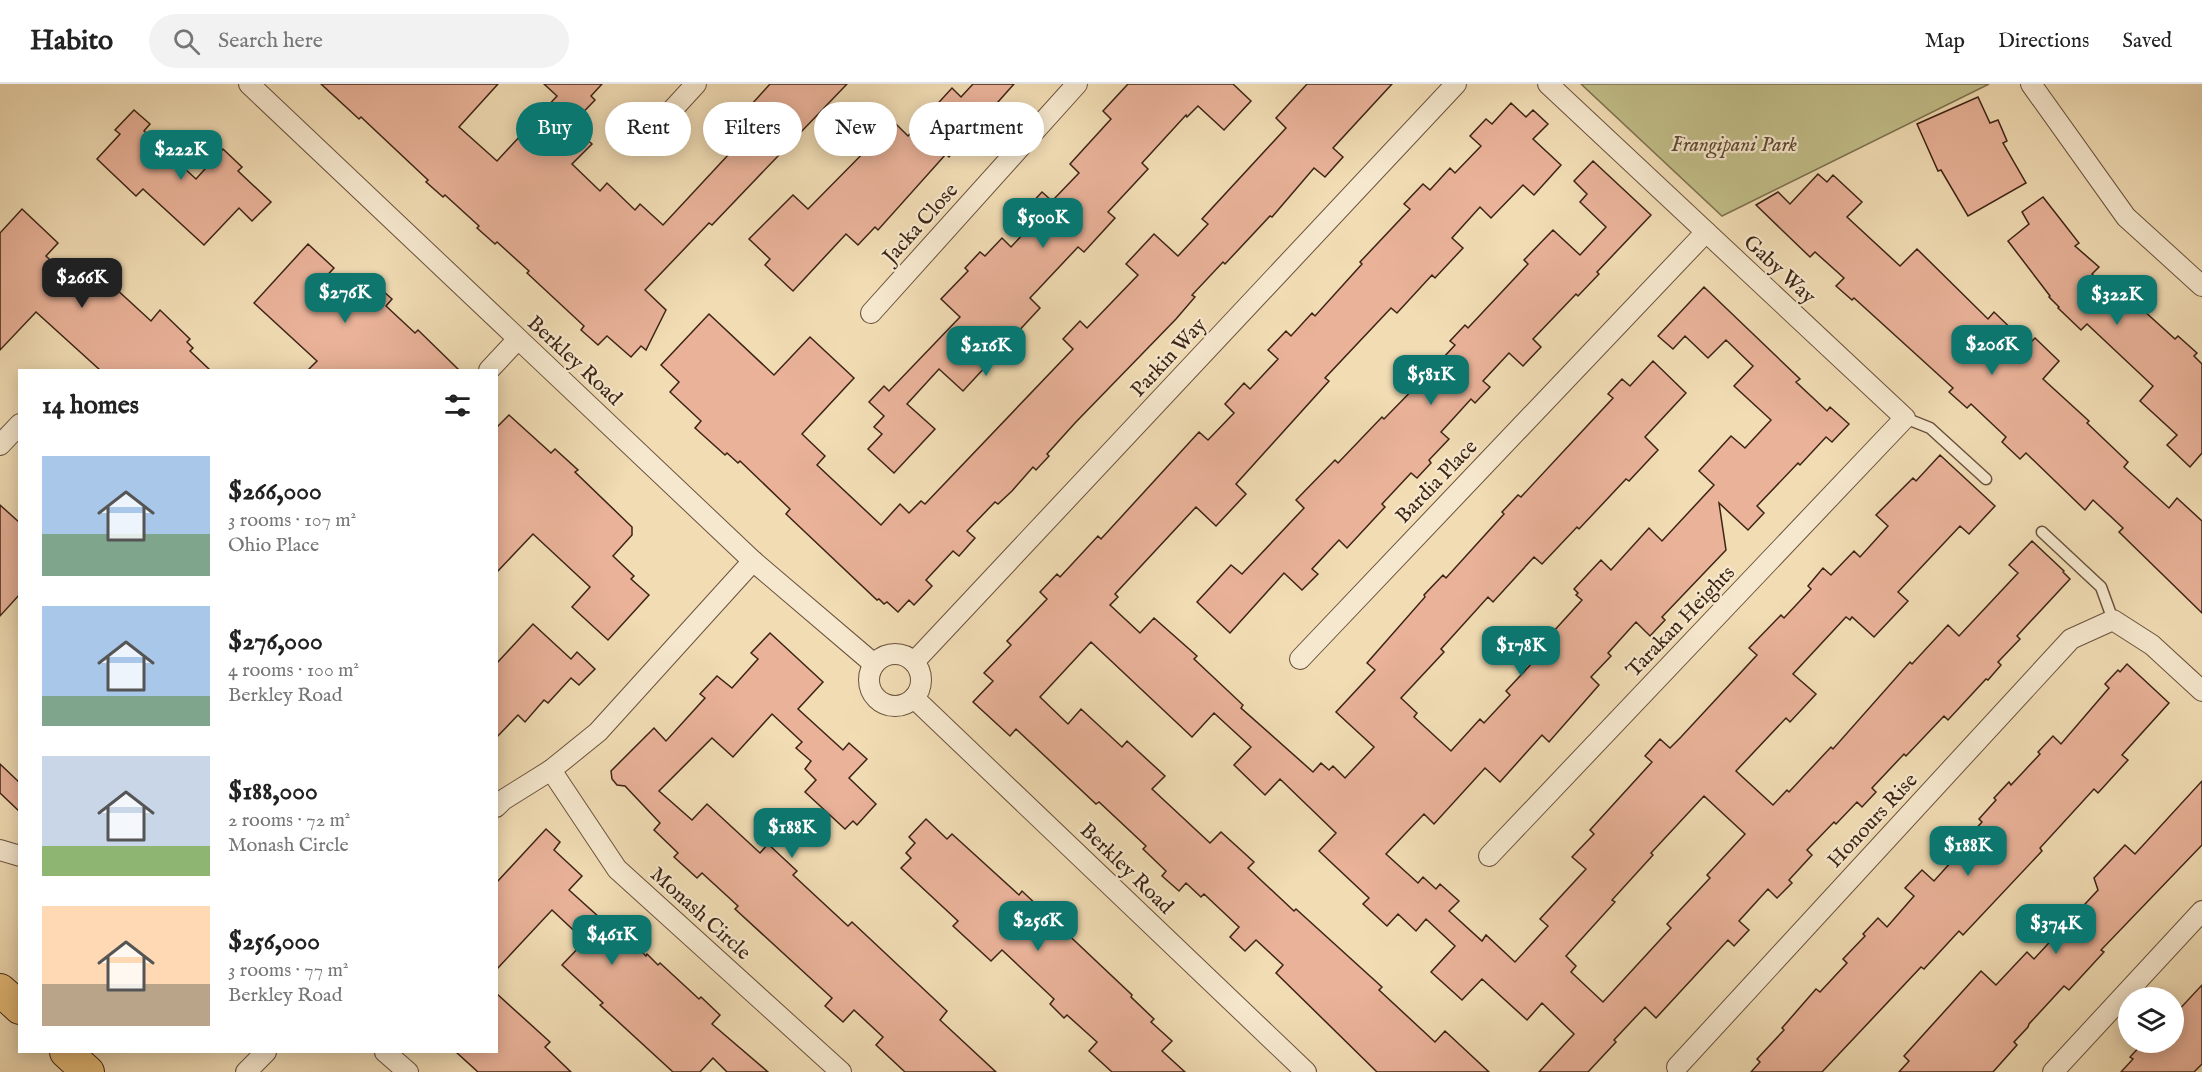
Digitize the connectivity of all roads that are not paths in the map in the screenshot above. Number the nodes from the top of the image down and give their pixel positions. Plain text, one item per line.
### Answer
1 (249, 84) edge
2 (696, 84) edge
3 (1077, 84) edge
4 (1456, 84) edge
5 (1548, 84) edge
6 (2031, 84) edge
7 (679, 102) edge
8 (1707, 232) junction
9 (2202, 286) edge
10 (872, 313) dead end
11 (518, 339) junction
12 (490, 369) edge
13 (1905, 418) junction
14 (18, 426) edge
15 (0, 445) edge
16 (1986, 479) dead end
17 (2042, 532) dead end
18 (753, 561) junction
19 (2113, 621) junction
20 (1300, 659) dead end
21 (914, 662) junction
22 (874, 664) junction
23 (2202, 691) edge
24 (914, 698) junction
25 (551, 770) junction
26 (498, 805) edge
27 (0, 850) edge
28 (18, 855) edge
29 (1489, 856) dead end
30 (2202, 911) edge
31 (0, 990) edge
32 (18, 1006) edge
33 (67, 1053) edge
34 (265, 1053) edge
35 (386, 1053) edge
36 (1677, 1067) dead end
37 (88, 1072) edge
38 (246, 1072) edge
39 (408, 1072) edge
40 (841, 1072) edge
41 (1306, 1072) edge
42 (2053, 1072) edge

1 - 11 street, Berkley Road
2 - 7 street
3 - 10 street, Jacka Close
4 - 21 street, Parkin Way
5 - 8 street, Gaby Way
6 - 9 street
8 - 13 street, Gaby Way
8 - 20 street, Bardia Place
11 - 12 street
11 - 18 street, Berkley Road
13 - 16 lane, Gaby Way
13 - 29 street, Tarakan Heights
14 - 15 street
17 - 19 lane
18 - 22 street, Berkley Road
18 - 25 street
19 - 23 street
19 - 36 street, Honours Rise
21 - 22 street
21 - 24 street
22 - 24 street
24 - 41 street, Berkley Road
25 - 26 street
25 - 40 street, Monash Circle
27 - 28 street
30 - 42 street
31 - 32 main road
33 - 37 main road
34 - 38 street
35 - 39 street

